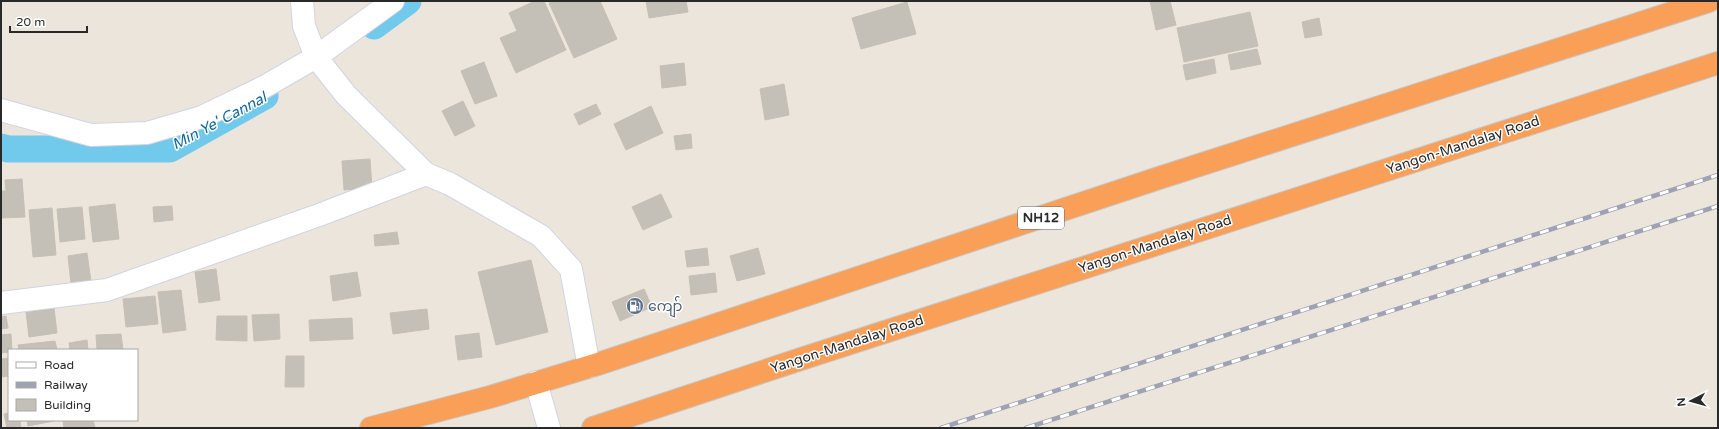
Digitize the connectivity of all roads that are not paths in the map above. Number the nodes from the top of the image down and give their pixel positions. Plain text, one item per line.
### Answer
1 (302, 1) edge
2 (393, 1) edge
3 (1709, 1) edge
4 (319, 61) junction
5 (1718, 63) edge
6 (1, 110) edge
7 (426, 174) junction
8 (1, 303) edge
9 (589, 367) junction
10 (536, 382) junction
11 (371, 428) edge
12 (549, 428) edge
13 (593, 428) edge

1 - 4 street
2 - 4 street
3 - 9 highway, NH12
4 - 6 street
4 - 7 street
5 - 13 highway, Yangon-Mandalay Road
7 - 8 street
7 - 9 street
9 - 10 highway, NH12
10 - 11 highway, NH12
10 - 12 street

